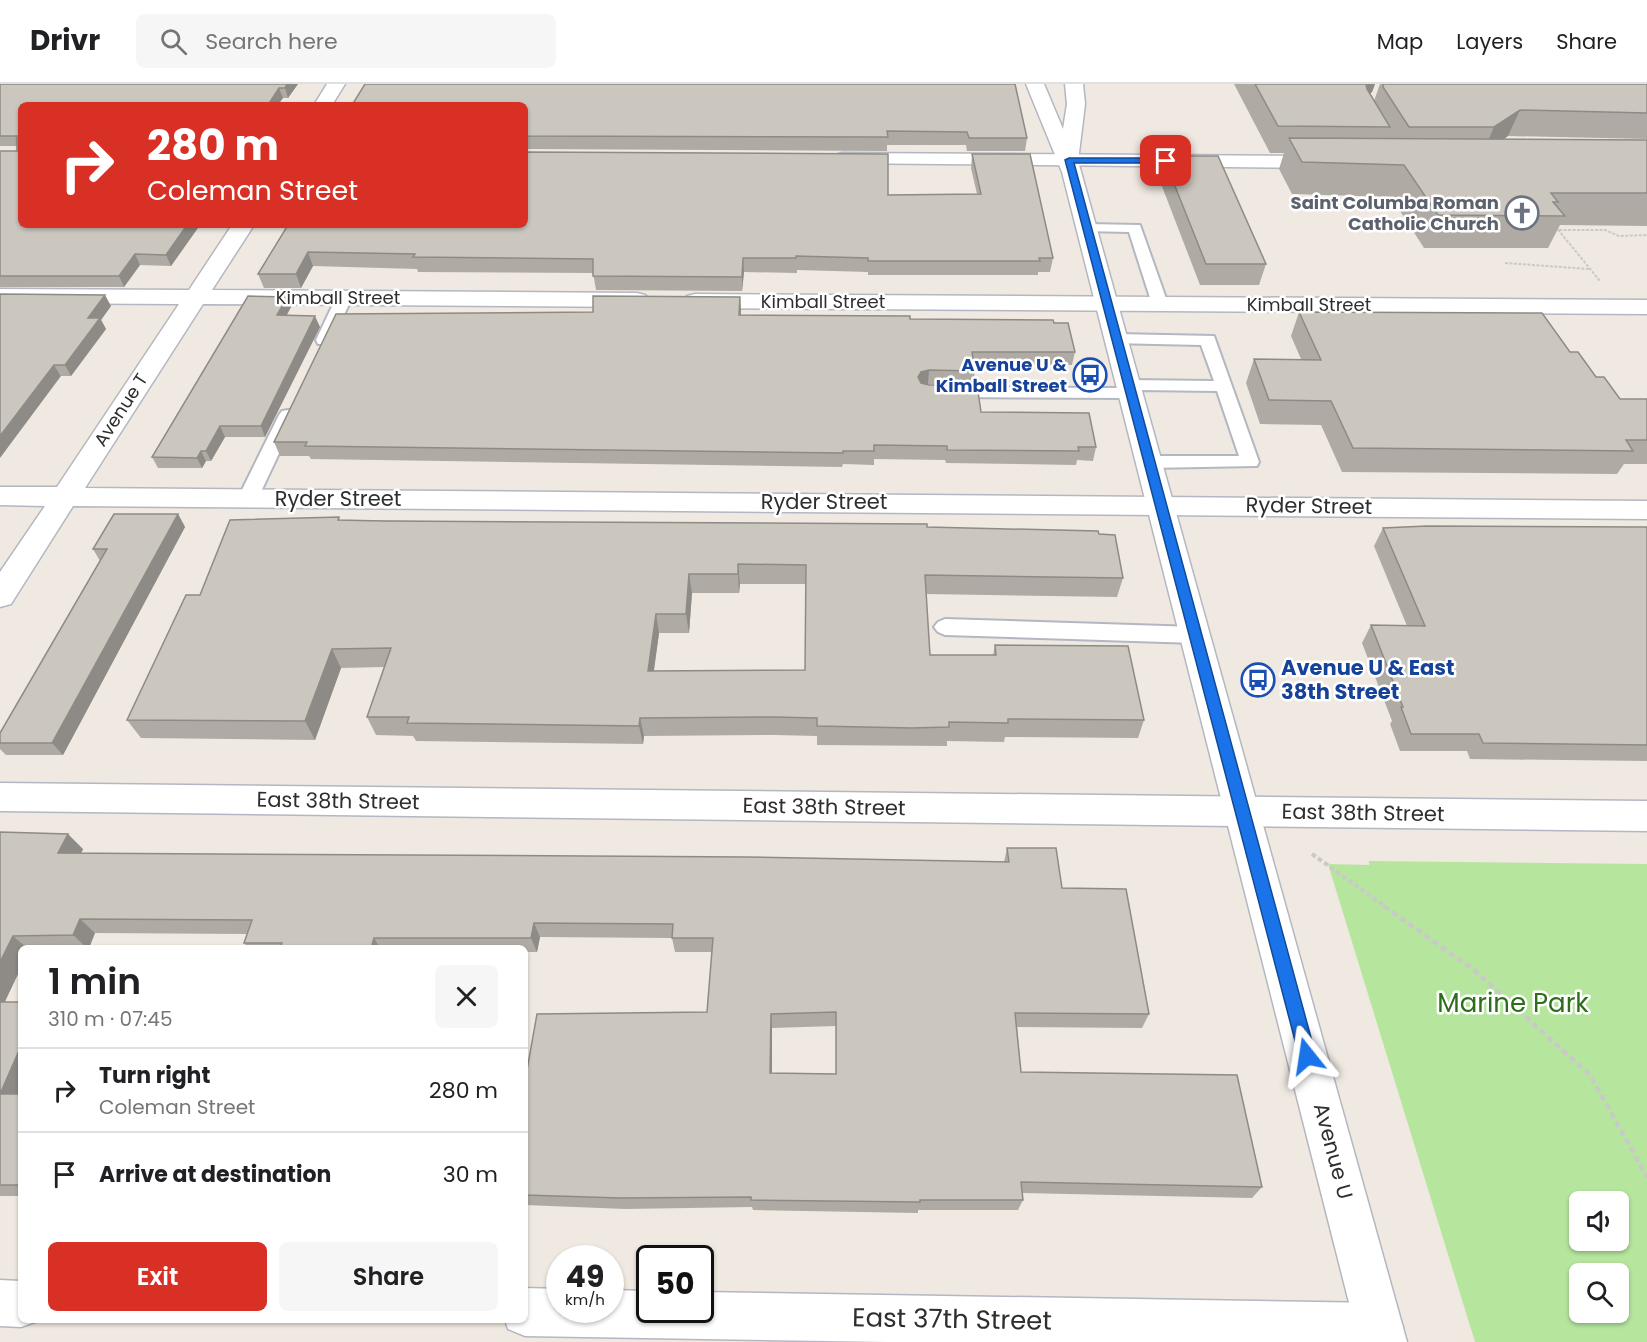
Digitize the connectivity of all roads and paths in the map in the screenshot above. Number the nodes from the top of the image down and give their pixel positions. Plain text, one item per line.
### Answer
1 (336, 84) edge
2 (1035, 84) edge
3 (1074, 84) edge
4 (324, 102) edge
5 (822, 159) edge
6 (1069, 160) junction
7 (1346, 162) edge
8 (1555, 226) edge
9 (241, 228) edge
10 (1087, 228) junction
11 (1558, 230) junction
12 (1647, 235) edge
13 (1505, 263) dead end
14 (1589, 268) junction
15 (0, 296) edge
16 (196, 297) junction
17 (344, 298) junction
18 (1107, 304) junction
19 (1160, 304) junction
20 (1621, 307) junction
21 (1647, 307) edge
22 (1116, 339) junction
23 (318, 353) edge
24 (1224, 386) junction
25 (1130, 389) junction
26 (928, 392) edge
27 (298, 395) edge
28 (1149, 462) junction
29 (0, 496) edge
30 (65, 496) junction
31 (248, 498) junction
32 (1161, 505) junction
33 (1647, 510) edge
34 (0, 596) edge
35 (945, 627) dead end
36 (1196, 635) junction
37 (0, 797) edge
38 (1243, 812) junction
39 (1647, 816) edge
40 (1312, 854) dead end
41 (1647, 1177) edge
42 (0, 1304) edge
43 (18, 1304) edge
44 (528, 1312) edge
45 (1381, 1335) edge

1 - 4 street
2 - 6 street, Avenue U
3 - 6 street, Avenue U
5 - 6 street
6 - 7 street
6 - 10 street, Avenue U
8 - 11 path
9 - 16 street, Avenue T
10 - 18 street, Avenue U
10 - 19 lane
11 - 12 path
11 - 14 path
13 - 14 path
14 - 20 path
15 - 16 street, Kimball Street
16 - 17 street, Kimball Street
16 - 30 street, Avenue T
17 - 18 street, Kimball Street
17 - 23 lane
18 - 19 street, Kimball Street
18 - 22 street, Avenue U
19 - 20 street, Kimball Street
20 - 21 street, Kimball Street
22 - 24 lane
22 - 25 street, Avenue U
24 - 25 lane
24 - 28 lane
25 - 26 lane
25 - 28 street, Avenue U
27 - 31 lane
28 - 32 street, Avenue U
29 - 30 street, Ryder Street
30 - 31 street, Ryder Street
30 - 34 street, Avenue T
31 - 32 street, Ryder Street
32 - 33 street, Ryder Street
32 - 36 street, Avenue U
35 - 36 lane
36 - 38 street, Avenue U
37 - 38 street, East 38th Street
38 - 39 street, East 38th Street
38 - 45 street, Avenue U
40 - 41 path
42 - 43 street
44 - 45 street, East 37th Street

